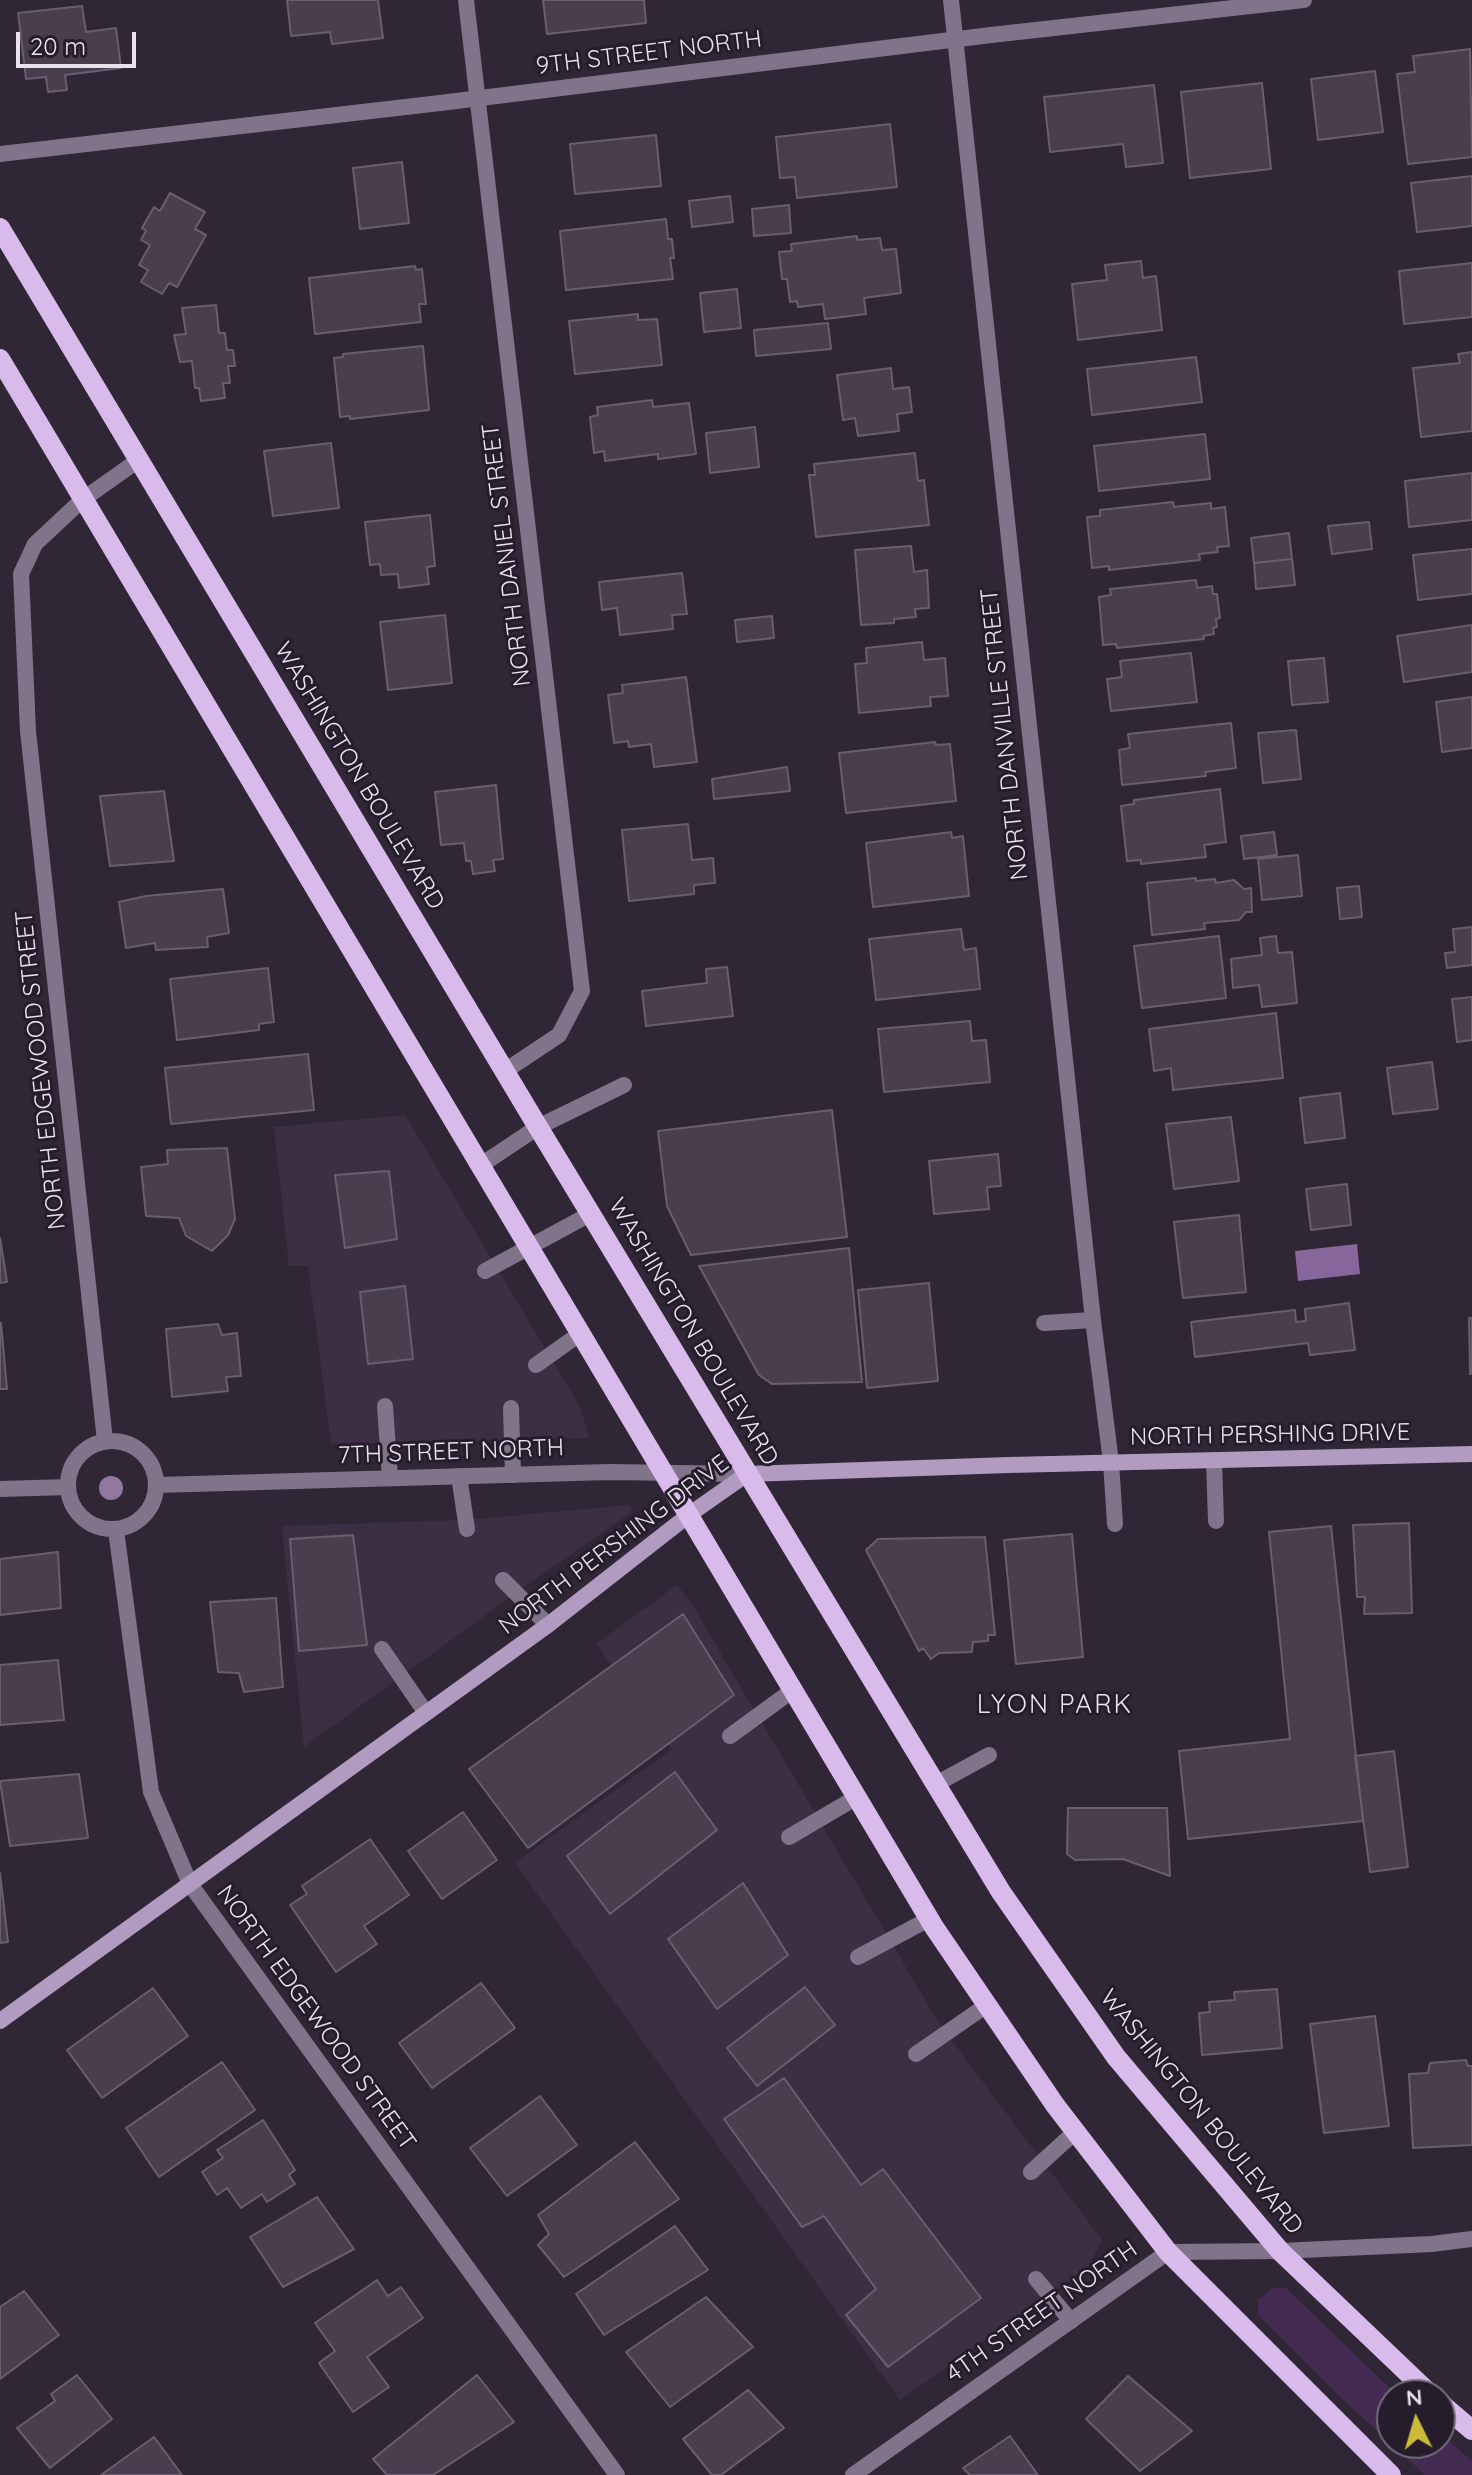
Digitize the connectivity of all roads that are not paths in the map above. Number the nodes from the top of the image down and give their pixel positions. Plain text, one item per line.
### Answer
1 (466, 0) edge
2 (951, 0) edge
3 (1304, 0) edge
4 (955, 39) junction
5 (477, 99) junction
6 (0, 154) edge
7 (0, 228) edge
8 (0, 359) edge
9 (140, 459) junction
10 (82, 500) junction
11 (505, 1071) junction
12 (624, 1085) dead end
13 (538, 1127) junction
14 (481, 1165) junction
15 (592, 1213) junction
16 (531, 1248) junction
17 (485, 1271) dead end
18 (1093, 1320) junction
19 (1044, 1323) dead end
20 (581, 1333) junction
21 (536, 1365) dead end
22 (385, 1406) dead end
23 (511, 1408) dead end
24 (105, 1441) junction
25 (1472, 1454) edge
26 (1214, 1460) junction
27 (1111, 1462) junction
28 (664, 1472) junction
29 (747, 1474) junction
30 (513, 1475) junction
31 (459, 1476) junction
32 (390, 1478) junction
33 (157, 1485) junction
34 (68, 1487) junction
35 (0, 1489) edge
36 (690, 1514) junction
37 (1216, 1521) dead end
38 (1115, 1524) dead end
39 (467, 1529) dead end
40 (116, 1530) junction
41 (503, 1580) dead end
42 (548, 1625) junction
43 (382, 1649) dead end
44 (793, 1690) junction
45 (426, 1713) junction
46 (730, 1736) dead end
47 (989, 1755) dead end
48 (936, 1784) junction
49 (857, 1797) junction
50 (789, 1837) dead end
51 (190, 1884) junction
52 (929, 1919) junction
53 (858, 1957) dead end
54 (987, 2005) junction
55 (0, 2021) edge
56 (916, 2054) dead end
57 (1075, 2132) junction
58 (1031, 2172) dead end
59 (1472, 2239) edge
60 (1280, 2251) junction
61 (1168, 2252) junction
62 (1036, 2279) dead end
63 (1071, 2321) junction
64 (1414, 2379) edge
65 (1456, 2416) edge
66 (1472, 2430) edge
67 (617, 2475) edge
68 (853, 2475) edge
69 (1391, 2475) edge

1 - 5 street, NORTH DANIEL STREET
2 - 4 street, NORTH DANVILLE STREET
3 - 4 street, 9TH STREET NORTH
4 - 5 street, 9TH STREET NORTH
4 - 18 street, NORTH DANVILLE STREET
5 - 6 street, 9TH STREET NORTH
5 - 11 street, NORTH DANIEL STREET
7 - 9 main road, WASHINGTON BOULEVARD
8 - 10 main road
9 - 10 street, NORTH EDGEWOOD STREET
9 - 11 main road, WASHINGTON BOULEVARD
10 - 14 main road
10 - 24 street, NORTH EDGEWOOD STREET
11 - 13 main road, WASHINGTON BOULEVARD
12 - 13 street
13 - 14 street
13 - 15 main road, WASHINGTON BOULEVARD
14 - 16 main road
15 - 16 street
15 - 29 main road, WASHINGTON BOULEVARD
16 - 17 street
16 - 20 main road
18 - 19 street
18 - 27 street, NORTH DANVILLE STREET
20 - 21 street
20 - 28 main road
22 - 32 street
23 - 30 street
24 - 33 street
24 - 34 street
25 - 26 street, NORTH PERSHING DRIVE
26 - 27 street, NORTH PERSHING DRIVE
26 - 37 street
27 - 29 street, NORTH PERSHING DRIVE
27 - 38 street, NORTH DANVILLE STREET
28 - 29 street, 7TH STREET NORTH
28 - 30 street, 7TH STREET NORTH
28 - 36 main road
29 - 36 street, NORTH PERSHING DRIVE
29 - 48 main road, WASHINGTON BOULEVARD
30 - 31 street, 7TH STREET NORTH
31 - 32 street, 7TH STREET NORTH
31 - 39 street
32 - 33 street, 7TH STREET NORTH
33 - 40 street
34 - 35 street
34 - 40 street
36 - 42 street, NORTH PERSHING DRIVE
36 - 44 main road
40 - 51 street, NORTH EDGEWOOD STREET
41 - 42 street
42 - 45 street, NORTH PERSHING DRIVE
43 - 45 street
44 - 46 street
44 - 49 main road
45 - 51 street, NORTH PERSHING DRIVE
47 - 48 street
48 - 60 main road, WASHINGTON BOULEVARD
49 - 50 street
49 - 52 main road
51 - 55 street, NORTH PERSHING DRIVE
51 - 67 street, NORTH EDGEWOOD STREET
52 - 53 street
52 - 54 main road
54 - 56 street
54 - 57 main road
57 - 58 street
57 - 61 main road
59 - 60 street, 4TH STREET NORTH
60 - 61 street, 4TH STREET NORTH
60 - 64 main road, WASHINGTON BOULEVARD
61 - 63 street, 4TH STREET NORTH
61 - 69 main road
62 - 63 street
63 - 68 street, 4TH STREET NORTH
65 - 66 main road

